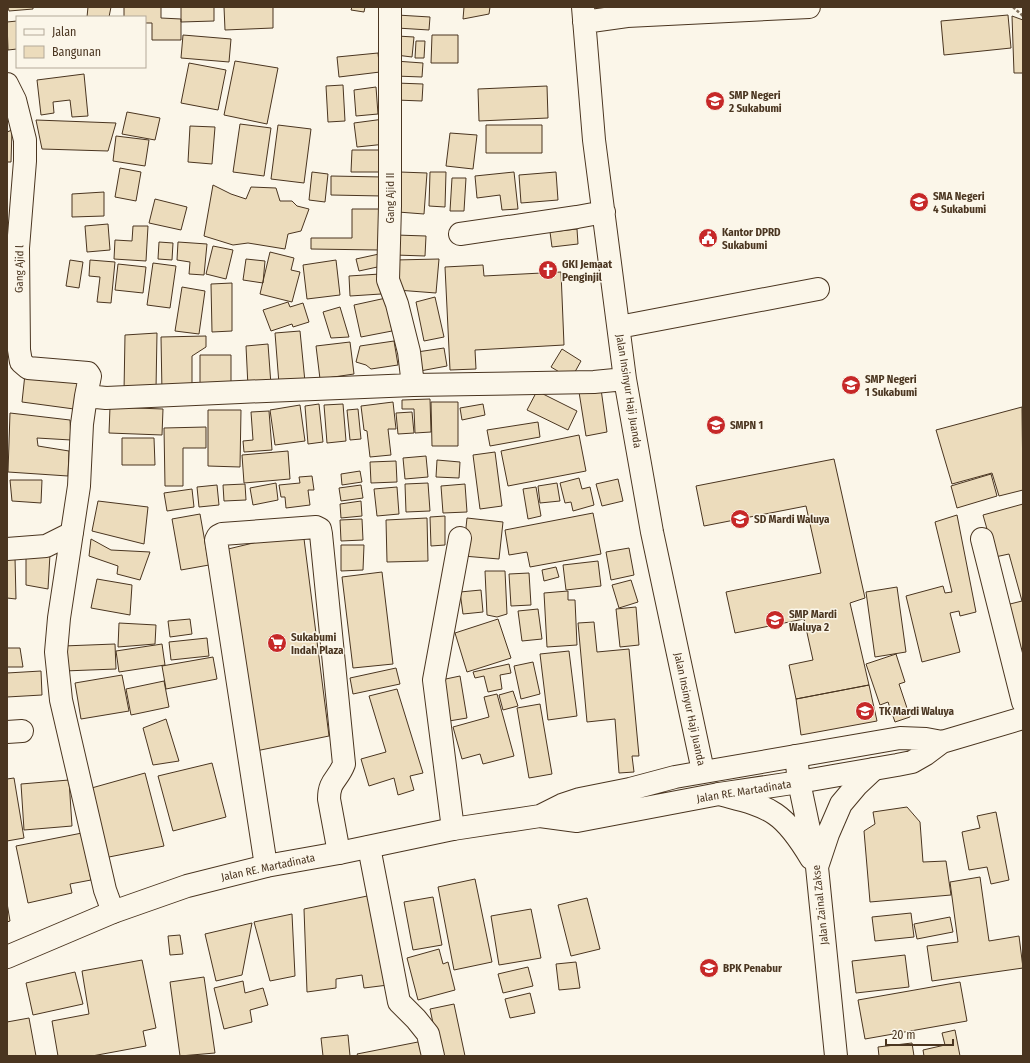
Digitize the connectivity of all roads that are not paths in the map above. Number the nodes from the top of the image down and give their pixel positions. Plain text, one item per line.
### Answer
1 (390, 7) edge
2 (809, 7) edge
3 (584, 14) edge
4 (7, 84) edge
5 (604, 212) junction
6 (460, 234) dead end
7 (13, 249) edge
8 (818, 289) dead end
9 (619, 327) junction
10 (626, 379) junction
11 (413, 385) junction
12 (86, 396) junction
13 (72, 534) junction
14 (460, 538) dead end
15 (982, 539) dead end
16 (7, 548) edge
17 (1018, 662) edge
18 (1023, 702) edge
19 (1023, 718) edge
20 (942, 742) junction
21 (796, 756) junction
22 (874, 769) junction
23 (703, 771) junction
24 (799, 782) junction
25 (719, 794) junction
26 (540, 816) junction
27 (453, 829) junction
28 (369, 846) junction
29 (339, 853) junction
30 (266, 866) junction
31 (817, 867) junction
32 (112, 912) junction
33 (7, 957) edge
34 (433, 1056) edge
35 (836, 1056) edge

1 - 11 street, Gang Ajid II
2 - 3 street
3 - 5 street, Jalan Insinyur Haji Juanda
4 - 7 street, Gang Ajid l
5 - 6 street
5 - 9 street, Jalan Insinyur Haji Juanda
7 - 12 street, Gang Ajid l
8 - 9 street
9 - 10 street, Jalan Insinyur Haji Juanda
10 - 11 street
10 - 23 street, Jalan Insinyur Haji Juanda
11 - 12 street
12 - 13 street
13 - 16 street
13 - 32 street
14 - 27 street
15 - 17 street
17 - 18 street
19 - 20 street, Jalan RE. Martadinata
20 - 21 street, Jalan RE. Martadinata
20 - 22 street, Jalan RE. Martadinata
21 - 23 street, Jalan RE. Martadinata
21 - 24 street, Jalan Zainal Zakse
22 - 24 street, Jalan RE. Martadinata
22 - 31 street
23 - 26 street, Jalan RE. Martadinata
24 - 25 street, Jalan RE. Martadinata
24 - 31 street, Jalan Zainal Zakse
25 - 26 street, Jalan RE. Martadinata
25 - 31 street
26 - 27 street, Jalan RE. Martadinata
27 - 28 street, Jalan RE. Martadinata
28 - 29 street, Jalan RE. Martadinata
28 - 34 street
29 - 30 street, Jalan RE. Martadinata
29 - 30 street
30 - 32 street, Jalan RE. Martadinata
31 - 35 street, Jalan Zainal Zakse
32 - 33 street, Jalan RE. Martadinata

